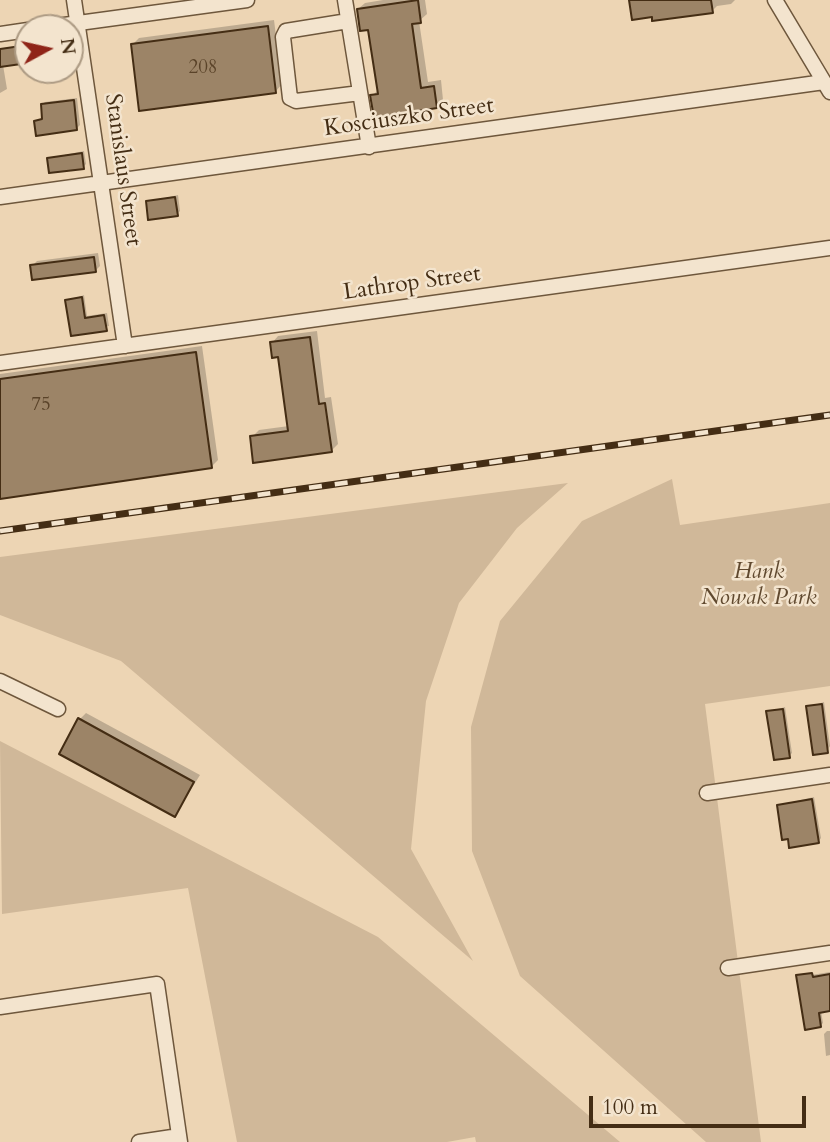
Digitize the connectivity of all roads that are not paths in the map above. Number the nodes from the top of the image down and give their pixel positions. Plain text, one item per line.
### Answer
1 (247, 0) edge
2 (345, 0) edge
3 (775, 0) edge
4 (348, 21) junction
5 (84, 22) edge
6 (84, 65) edge
7 (827, 87) edge
8 (360, 93) junction
9 (369, 147) junction
10 (101, 183) junction
11 (0, 197) edge
12 (830, 248) edge
13 (125, 346) junction
14 (0, 363) edge
15 (0, 681) edge
16 (58, 709) dead end
17 (830, 775) edge
18 (707, 793) dead end
19 (830, 953) edge
20 (728, 968) dead end
21 (0, 1007) edge
22 (179, 1139) edge
23 (139, 1142) edge

1 - 5 street
2 - 4 street
3 - 7 street
4 - 8 street
4 - 8 street
6 - 10 street, Stanislaus Street
7 - 9 street, Kosciuszko Street
8 - 9 street
9 - 10 street, Kosciuszko Street
10 - 11 street, Kosciuszko Street
10 - 13 street, Stanislaus Street
12 - 13 street, Lathrop Street
13 - 14 street, Lathrop Street
15 - 16 street
17 - 18 street
19 - 20 street
21 - 22 street
22 - 23 street

